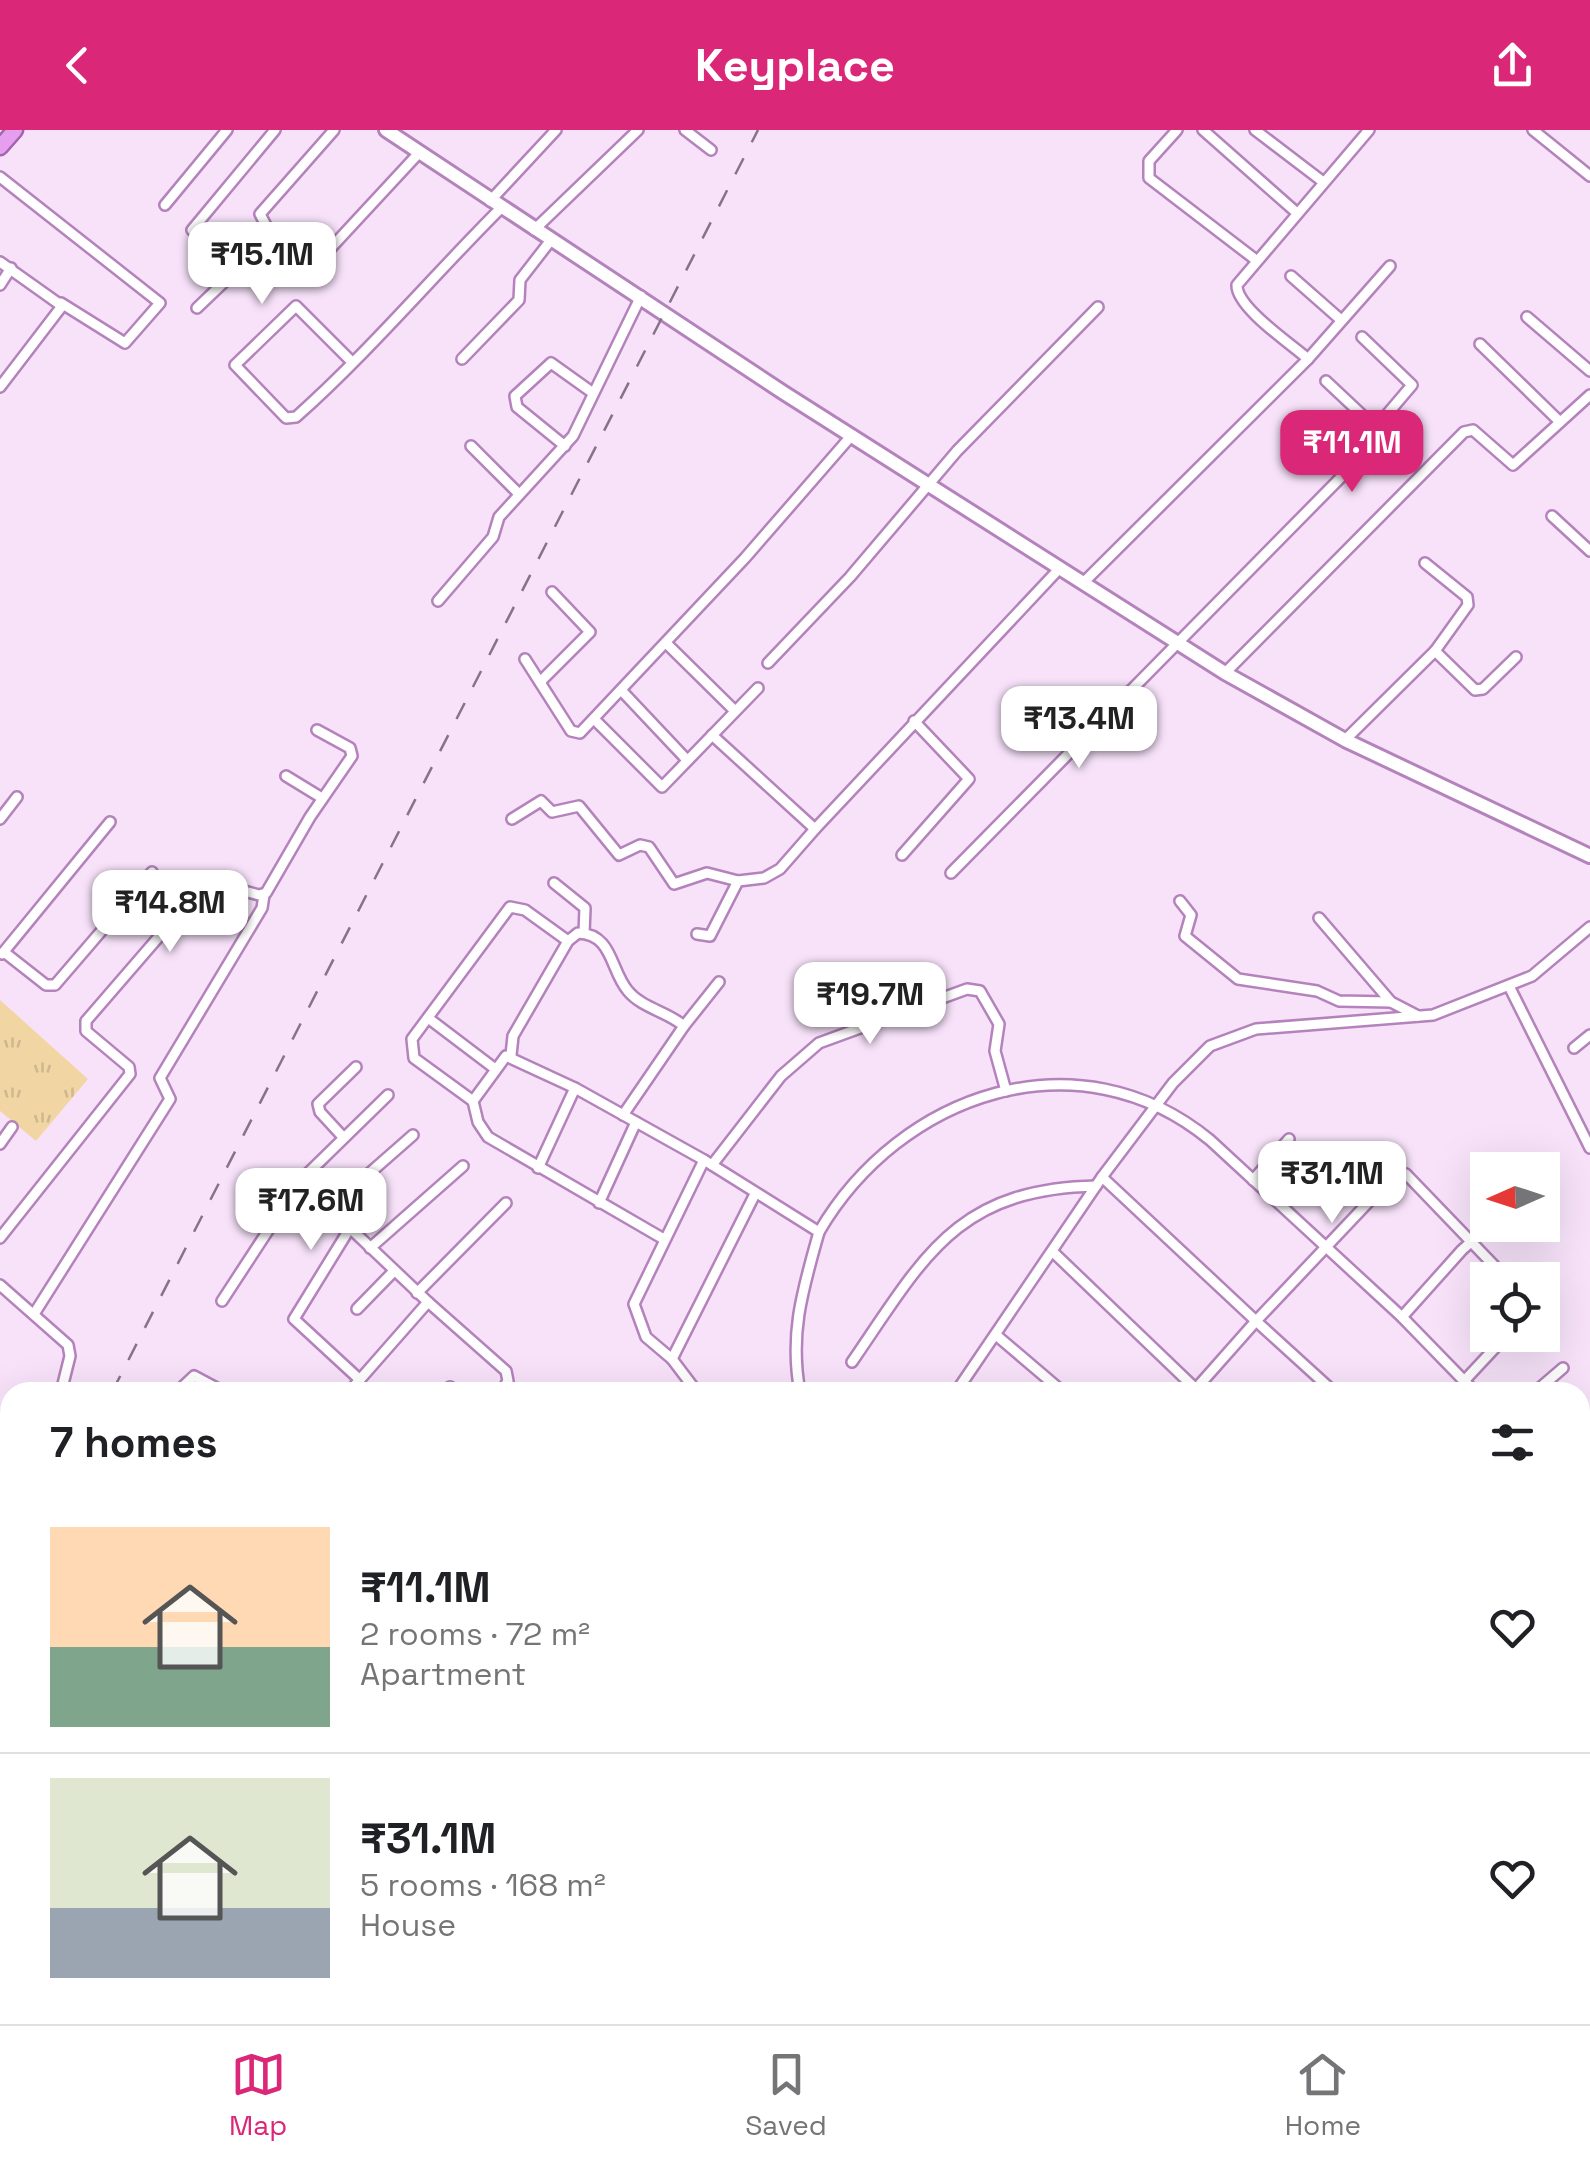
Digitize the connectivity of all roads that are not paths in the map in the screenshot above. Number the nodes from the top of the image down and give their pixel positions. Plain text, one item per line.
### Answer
1 (15, 130) edge
2 (227, 130) edge
3 (275, 130) edge
4 (334, 130) edge
5 (556, 130) edge
6 (638, 130) edge
7 (685, 130) edge
8 (1177, 130) edge
9 (1203, 130) edge
10 (1255, 130) edge
11 (1534, 130) edge
12 (1552, 130) edge
13 (394, 132) edge
14 (1363, 132) edge
15 (1544, 138) junction
16 (0, 147) edge
17 (710, 150) dead end
18 (418, 154) junction
19 (1590, 176) edge
20 (0, 178) edge
21 (1322, 181) junction
22 (164, 205) dead end
23 (495, 205) junction
24 (1296, 213) junction
25 (192, 230) dead end
26 (534, 230) junction
27 (550, 240) junction
28 (1256, 260) junction
29 (0, 262) edge
30 (1390, 266) dead end
31 (11, 268) junction
32 (1291, 276) dead end
33 (304, 277) dead end
34 (0, 285) edge
35 (641, 296) junction
36 (61, 303) junction
37 (1098, 307) dead end
38 (197, 308) dead end
39 (1527, 317) dead end
40 (1342, 320) junction
41 (1362, 337) dead end
42 (1480, 344) dead end
43 (462, 359) dead end
44 (1308, 360) junction
45 (351, 361) junction
46 (1590, 371) edge
47 (1326, 381) dead end
48 (0, 387) edge
49 (594, 393) junction
50 (1590, 395) edge
51 (1560, 421) junction
52 (1376, 428) junction
53 (852, 436) junction
54 (471, 446) dead end
55 (565, 446) junction
56 (928, 483) junction
57 (519, 494) junction
58 (1552, 516) dead end
59 (1590, 551) edge
60 (1425, 563) dead end
61 (1058, 568) junction
62 (1084, 582) junction
63 (552, 592) dead end
64 (438, 601) dead end
65 (666, 642) junction
66 (1178, 642) junction
67 (1436, 651) junction
68 (1516, 657) dead end
69 (524, 659) dead end
70 (768, 664) dead end
71 (1225, 673) junction
72 (540, 682) junction
73 (758, 688) dead end
74 (621, 690) junction
75 (735, 712) junction
76 (594, 718) junction
77 (914, 721) junction
78 (317, 730) dead end
79 (712, 735) junction
80 (1345, 740) junction
81 (687, 760) junction
82 (286, 776) dead end
83 (18, 797) dead end
84 (322, 798) junction
85 (0, 819) edge
86 (512, 819) dead end
87 (110, 822) dead end
88 (815, 829) junction
89 (902, 854) dead end
90 (1590, 856) edge
91 (152, 872) dead end
92 (951, 873) dead end
93 (738, 880) junction
94 (554, 883) dead end
95 (264, 895) junction
96 (1180, 901) dead end
97 (1319, 918) dead end
98 (1590, 927) edge
99 (584, 933) junction
100 (697, 934) dead end
101 (568, 942) junction
102 (2, 954) edge
103 (719, 982) dead end
104 (1509, 986) junction
105 (1391, 1002) junction
106 (428, 1018) junction
107 (1421, 1018) junction
108 (684, 1026) junction
109 (1590, 1036) edge
110 (1574, 1048) dead end
111 (511, 1055) junction
112 (356, 1067) dead end
113 (494, 1068) junction
114 (575, 1088) junction
115 (1006, 1091) junction
116 (388, 1095) dead end
117 (474, 1101) junction
118 (1156, 1105) junction
119 (623, 1115) junction
120 (636, 1122) junction
121 (12, 1126) dead end
122 (344, 1136) junction
123 (413, 1136) dead end
124 (1289, 1139) dead end
125 (0, 1144) edge
126 (1590, 1148) edge
127 (708, 1162) junction
128 (463, 1166) dead end
129 (538, 1168) junction
130 (300, 1180) junction
131 (1253, 1180) junction
132 (1100, 1182) junction
133 (755, 1194) junction
134 (598, 1202) junction
135 (506, 1203) dead end
136 (331, 1207) junction
137 (350, 1228) junction
138 (820, 1232) junction
139 (0, 1238) edge
140 (662, 1238) junction
141 (1470, 1238) edge
142 (1470, 1242) edge
143 (1474, 1242) edge
144 (1324, 1246) junction
145 (370, 1248) junction
146 (1052, 1252) junction
147 (1492, 1262) edge
148 (394, 1272) junction
149 (0, 1285) edge
150 (417, 1293) junction
151 (222, 1302) dead end
152 (428, 1302) junction
153 (357, 1309) dead end
154 (34, 1314) junction
155 (1402, 1317) junction
156 (1256, 1320) junction
157 (996, 1335) junction
158 (1491, 1352) edge
159 (672, 1359) junction
160 (852, 1362) dead end
161 (1563, 1368) dead end
162 (360, 1380) joint
163 (1465, 1380) joint
164 (63, 1382) edge
165 (507, 1382) edge
166 (689, 1382) edge
167 (798, 1382) edge
168 (963, 1382) edge
169 (1051, 1382) edge
170 (1187, 1382) edge
171 (1204, 1382) edge
172 (1323, 1382) edge
173 (1547, 1382) edge

1 - 16 highway
2 - 22 street
3 - 25 street
4 - 38 street
5 - 23 street
6 - 26 street
7 - 17 street
8 - 28 street
9 - 24 street
10 - 21 street
11 - 15 street
12 - 15 street
13 - 18 main road
14 - 21 street
15 - 19 street
18 - 23 main road
18 - 33 street
20 - 36 street
21 - 24 street
23 - 26 main road
23 - 45 street
24 - 28 street
26 - 27 main road
27 - 35 main road
27 - 43 street
28 - 44 street
29 - 31 street
30 - 40 street
31 - 34 street
31 - 36 street
32 - 40 street
35 - 49 street
35 - 53 main road
36 - 48 street
37 - 56 street
39 - 46 street
40 - 44 street
41 - 52 street
42 - 51 street
44 - 62 street
45 - 45 street
47 - 52 street
49 - 55 street
49 - 55 street
50 - 51 street
51 - 71 street
52 - 66 street
53 - 56 main road
53 - 65 street
54 - 57 street
55 - 57 street
56 - 61 main road
56 - 70 street
57 - 64 street
58 - 59 street
60 - 67 street
61 - 62 main road
61 - 77 street
62 - 66 main road
63 - 72 street
65 - 74 street
65 - 75 street
66 - 71 main road
66 - 92 street
67 - 68 street
67 - 80 street
69 - 72 street
71 - 80 main road
72 - 76 street
73 - 75 street
74 - 76 street
74 - 81 street
75 - 79 street
76 - 81 street
77 - 88 street
77 - 89 street
78 - 84 street
79 - 81 street
79 - 88 street
80 - 90 main road
82 - 84 street
83 - 85 street
84 - 95 street
86 - 93 street
87 - 102 street
88 - 93 street
91 - 102 street
93 - 100 street
94 - 99 street
95 - 139 street
95 - 154 street
96 - 105 street
97 - 105 street
98 - 104 street
99 - 101 street
99 - 108 street
101 - 106 street
101 - 111 street
103 - 108 street
104 - 107 street
104 - 126 street
105 - 107 street
106 - 113 street
106 - 117 street
107 - 118 street
108 - 119 street
109 - 110 street
111 - 113 street
111 - 114 street
112 - 122 street
113 - 117 street
114 - 119 street
114 - 129 street
115 - 118 street
115 - 127 street
115 - 138 street
116 - 122 street
117 - 129 street
118 - 131 street
118 - 132 street
119 - 120 street
120 - 127 street
120 - 134 street
121 - 125 street
122 - 130 street
123 - 136 street
124 - 131 street
127 - 133 street
127 - 140 street
128 - 145 street
129 - 134 street
130 - 136 street
130 - 151 street
131 - 144 street
132 - 146 street
132 - 156 street
132 - 160 street
133 - 138 street
133 - 159 street
134 - 140 street
135 - 150 street
136 - 137 street
137 - 145 street
137 - 162 street
138 - 167 street
140 - 159 street
141 - 144 street
142 - 155 street
143 - 147 street
144 - 155 street
144 - 156 street
145 - 148 street
146 - 157 street
146 - 170 street
148 - 150 street
148 - 153 street
149 - 154 street
150 - 152 street
152 - 162 street
152 - 165 street
154 - 164 street
155 - 163 street
156 - 171 street
156 - 172 street
157 - 168 street
157 - 169 street
158 - 163 street
159 - 166 street
161 - 173 street

